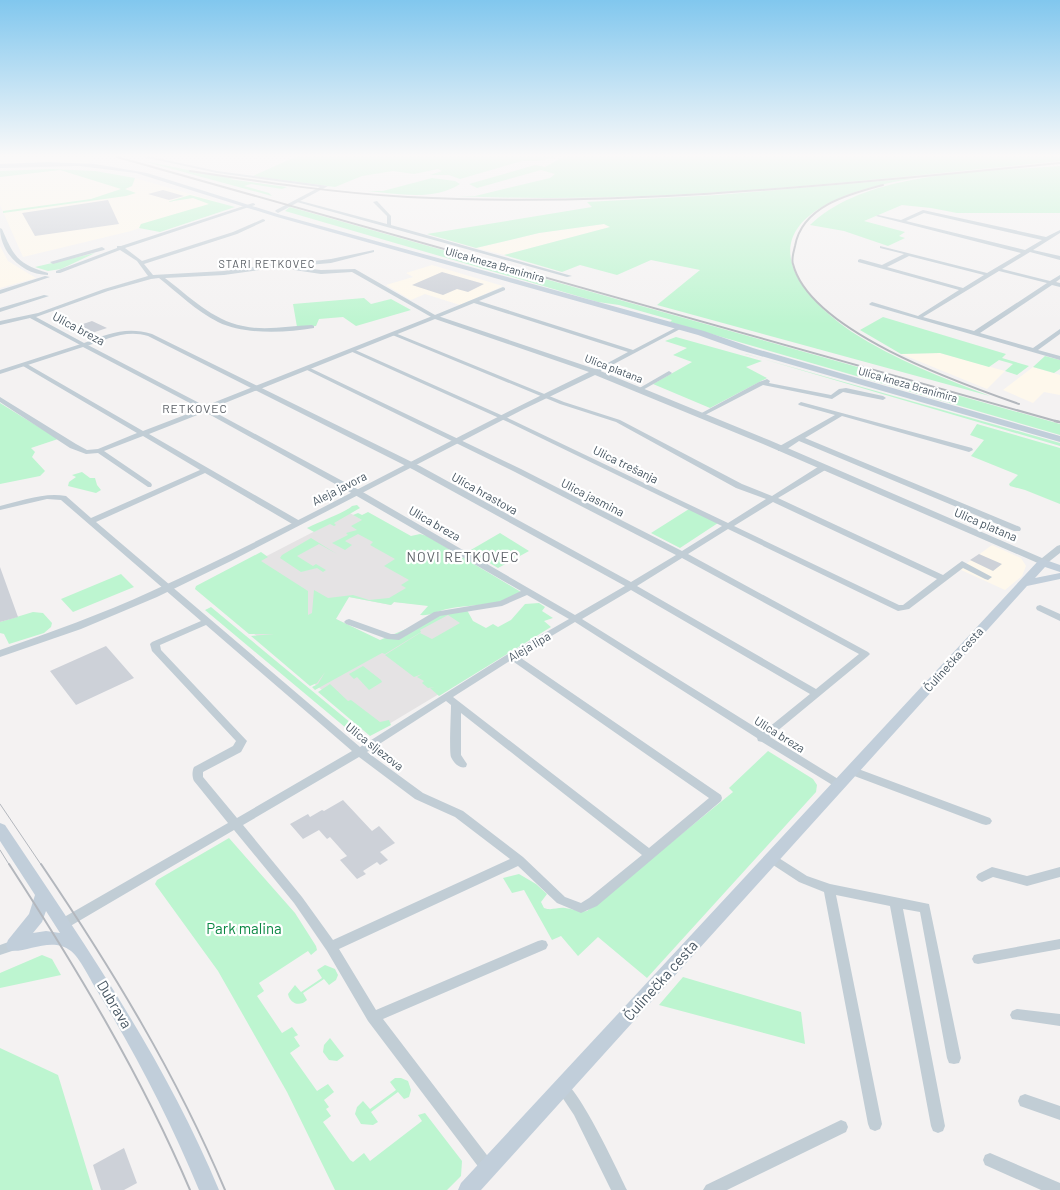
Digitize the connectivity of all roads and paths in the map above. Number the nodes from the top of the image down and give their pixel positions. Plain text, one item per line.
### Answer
1 (227, 213) edge
2 (275, 213) edge
3 (283, 213) edge
4 (341, 213) edge
5 (385, 213) edge
6 (920, 213) edge
7 (930, 213) edge
8 (878, 216) dead end
9 (263, 220) dead end
10 (901, 222) junction
11 (389, 226) junction
12 (0, 229) edge
13 (336, 230) junction
14 (1060, 231) edge
15 (1046, 239) junction
16 (882, 247) dead end
17 (122, 248) junction
18 (372, 251) dead end
19 (1027, 251) junction
20 (908, 254) junction
21 (1060, 258) edge
22 (860, 261) dead end
23 (53, 262) dead end
24 (142, 263) junction
25 (289, 266) junction
26 (883, 268) junction
27 (998, 269) junction
28 (47, 275) junction
29 (988, 275) junction
30 (160, 276) junction
31 (568, 276) dead end
32 (151, 277) junction
33 (1060, 277) edge
34 (1052, 282) junction
35 (1060, 284) edge
36 (503, 289) dead end
37 (964, 290) junction
38 (0, 292) edge
39 (46, 296) dead end
40 (474, 301) junction
41 (872, 304) dead end
42 (0, 310) edge
43 (32, 316) junction
44 (921, 316) junction
45 (435, 317) junction
46 (0, 323) edge
47 (312, 327) dead end
48 (678, 329) junction
49 (1060, 331) edge
50 (976, 332) junction
51 (393, 334) junction
52 (84, 345) junction
53 (351, 350) junction
54 (1034, 350) junction
55 (632, 352) junction
56 (1060, 358) edge
57 (26, 364) junction
58 (306, 368) junction
59 (0, 372) edge
60 (595, 372) junction
61 (669, 373) dead end
62 (256, 388) junction
63 (639, 390) junction
64 (545, 396) junction
65 (883, 398) dead end
66 (0, 400) edge
67 (801, 404) dead end
68 (205, 409) junction
69 (841, 414) junction
70 (701, 415) junction
71 (504, 418) junction
72 (143, 433) junction
73 (799, 438) junction
74 (1060, 439) edge
75 (458, 441) junction
76 (781, 449) junction
77 (969, 450) dead end
78 (99, 451) junction
79 (411, 465) junction
80 (824, 468) junction
81 (205, 470) junction
82 (148, 485) dead end
83 (358, 493) junction
84 (771, 499) junction
85 (0, 508) edge
86 (91, 521) junction
87 (297, 523) junction
88 (730, 526) junction
89 (1017, 529) dead end
90 (1060, 548) edge
91 (682, 555) junction
92 (1043, 562) junction
93 (1060, 570) edge
94 (1060, 576) edge
95 (988, 577) dead end
96 (943, 578) junction
97 (1023, 584) junction
98 (631, 586) junction
99 (170, 588) junction
100 (528, 591) junction
101 (1040, 608) dead end
102 (1060, 618) edge
103 (576, 619) junction
104 (208, 621) junction
105 (349, 622) dead end
106 (0, 654) edge
107 (511, 656) junction
108 (816, 694) junction
109 (447, 697) junction
110 (456, 704) junction
111 (762, 738) junction
112 (359, 752) junction
113 (462, 764) dead end
114 (853, 771) junction
115 (839, 785) junction
116 (986, 821) dead end
117 (234, 824) junction
118 (0, 829) edge
119 (649, 854) junction
120 (771, 858) junction
121 (519, 860) junction
122 (1060, 872) edge
123 (982, 876) dead end
124 (829, 889) junction
125 (43, 894) junction
126 (896, 904) junction
127 (575, 907) joint
128 (63, 924) junction
129 (542, 944) dead end
130 (1060, 944) edge
131 (79, 947) junction
132 (332, 947) junction
133 (7, 948) edge
134 (978, 959) dead end
135 (1017, 1015) dead end
136 (373, 1016) junction
137 (1060, 1020) edge
138 (954, 1058) dead end
139 (563, 1088) junction
140 (1025, 1101) dead end
141 (1060, 1113) edge
142 (875, 1124) dead end
143 (938, 1126) dead end
144 (841, 1127) dead end
145 (990, 1160) dead end
146 (488, 1169) junction
147 (209, 1190) edge
148 (468, 1190) edge
149 (619, 1190) edge
150 (711, 1190) edge
151 (1058, 1190) edge

1 - 17 street
2 - 13 main road, Ulica kneza Branimira
3 - 13 main road, Ulica kneza Branimira
4 - 11 street
5 - 11 street
6 - 10 street
7 - 15 street
8 - 10 street
9 - 24 street
10 - 19 street
11 - 31 street
12 - 28 street
13 - 48 main road, Ulica kneza Branimira
14 - 15 street
15 - 19 street
16 - 20 street
17 - 23 street
17 - 24 street
17 - 28 street
18 - 25 street
19 - 21 street
19 - 27 street
20 - 26 street
20 - 29 street
22 - 26 street
24 - 32 street
25 - 30 street
25 - 45 street
26 - 37 street
27 - 29 street
27 - 34 street
28 - 38 street
29 - 37 street
30 - 32 street
30 - 47 street
32 - 43 street
33 - 34 street
34 - 35 street
34 - 50 street
36 - 40 street
37 - 44 street
39 - 42 street
40 - 45 street
40 - 55 street
41 - 44 street
43 - 46 street
43 - 52 street, Ulica breza
44 - 50 street
45 - 51 street
45 - 60 street, Ulica platana
48 - 55 street, Aleja javora
48 - 74 main road, Ulica kneza Branimira
49 - 54 street
50 - 54 street
51 - 53 street
51 - 64 street
52 - 57 street
52 - 62 street, Ulica hrastova
52 - 68 street, Ulica breza
53 - 58 street
53 - 71 street, Ulica trešanja
54 - 56 street
55 - 60 street, Aleja javora
57 - 59 street
57 - 72 street
58 - 62 street
58 - 75 street, Ulica jasmina
60 - 63 street, Ulica platana
60 - 64 street, Aleja javora
61 - 63 street
62 - 68 street
62 - 79 street, Ulica hrastova
63 - 70 street, Ulica platana
64 - 71 street, Aleja javora
64 - 84 street
65 - 70 street
66 - 78 street
67 - 69 street
68 - 72 street
68 - 83 street, Ulica breza
69 - 73 street
69 - 77 street
70 - 76 street, Ulica platana
71 - 75 street, Aleja javora
71 - 88 street, Ulica trešanja
72 - 78 street
72 - 81 street
73 - 76 street
73 - 89 street, Ulica platana
75 - 79 street, Aleja javora
75 - 91 street, Ulica jasmina
76 - 80 street, Ulica platana
78 - 82 street
79 - 83 street, Aleja javora
79 - 98 street, Ulica hrastova
80 - 84 street, Aleja lipa
80 - 92 street, Ulica platana
81 - 86 street
81 - 87 street
83 - 87 street, Aleja javora
83 - 100 street, Ulica breza
84 - 88 street, Aleja lipa
84 - 96 street
85 - 86 street
86 - 99 street
87 - 99 street, Aleja javora
88 - 91 street, Aleja lipa
88 - 96 street, Ulica trešanja
90 - 92 street
91 - 98 street, Aleja lipa
91 - 108 street, Ulica jasmina
92 - 93 main road
92 - 97 main road, Čulinečka cesta
94 - 97 main road
95 - 96 street
97 - 114 main road, Čulinečka cesta
98 - 103 street, Aleja lipa
98 - 108 street, Ulica hrastova
99 - 104 street, Ulica sljezova
99 - 106 street, Aleja javora
100 - 103 street, Ulica breza
100 - 105 street
101 - 102 street
103 - 107 street, Aleja lipa
103 - 111 street, Ulica breza
104 - 112 street, Ulica sljezova
104 - 117 street
107 - 109 street, Aleja lipa
107 - 119 street
108 - 111 street
109 - 110 street
109 - 112 street, Aleja lipa
110 - 113 street
110 - 119 street
111 - 115 street, Ulica breza
112 - 117 street, Aleja lipa
112 - 121 street, Ulica sljezova
114 - 115 main road, Čulinečka cesta
114 - 116 street
115 - 120 main road, Čulinečka cesta
117 - 128 street, Aleja lipa
117 - 132 street
118 - 125 main road, Dubrava
119 - 127 street
120 - 124 street
120 - 139 main road, Čulinečka cesta
121 - 127 street, Ulica sljezova
121 - 132 street
122 - 123 street
124 - 126 street
124 - 142 street
125 - 128 main road, Dubrava
125 - 133 main road
126 - 138 street
126 - 143 street
128 - 131 main road, Dubrava
129 - 136 street
130 - 134 street
131 - 133 main road
131 - 147 main road, Dubrava
132 - 136 street
135 - 137 street
136 - 146 street
139 - 146 main road, Čulinečka cesta
139 - 149 street
140 - 141 street
144 - 150 street
145 - 151 street
146 - 148 main road, Čulinečka cesta

